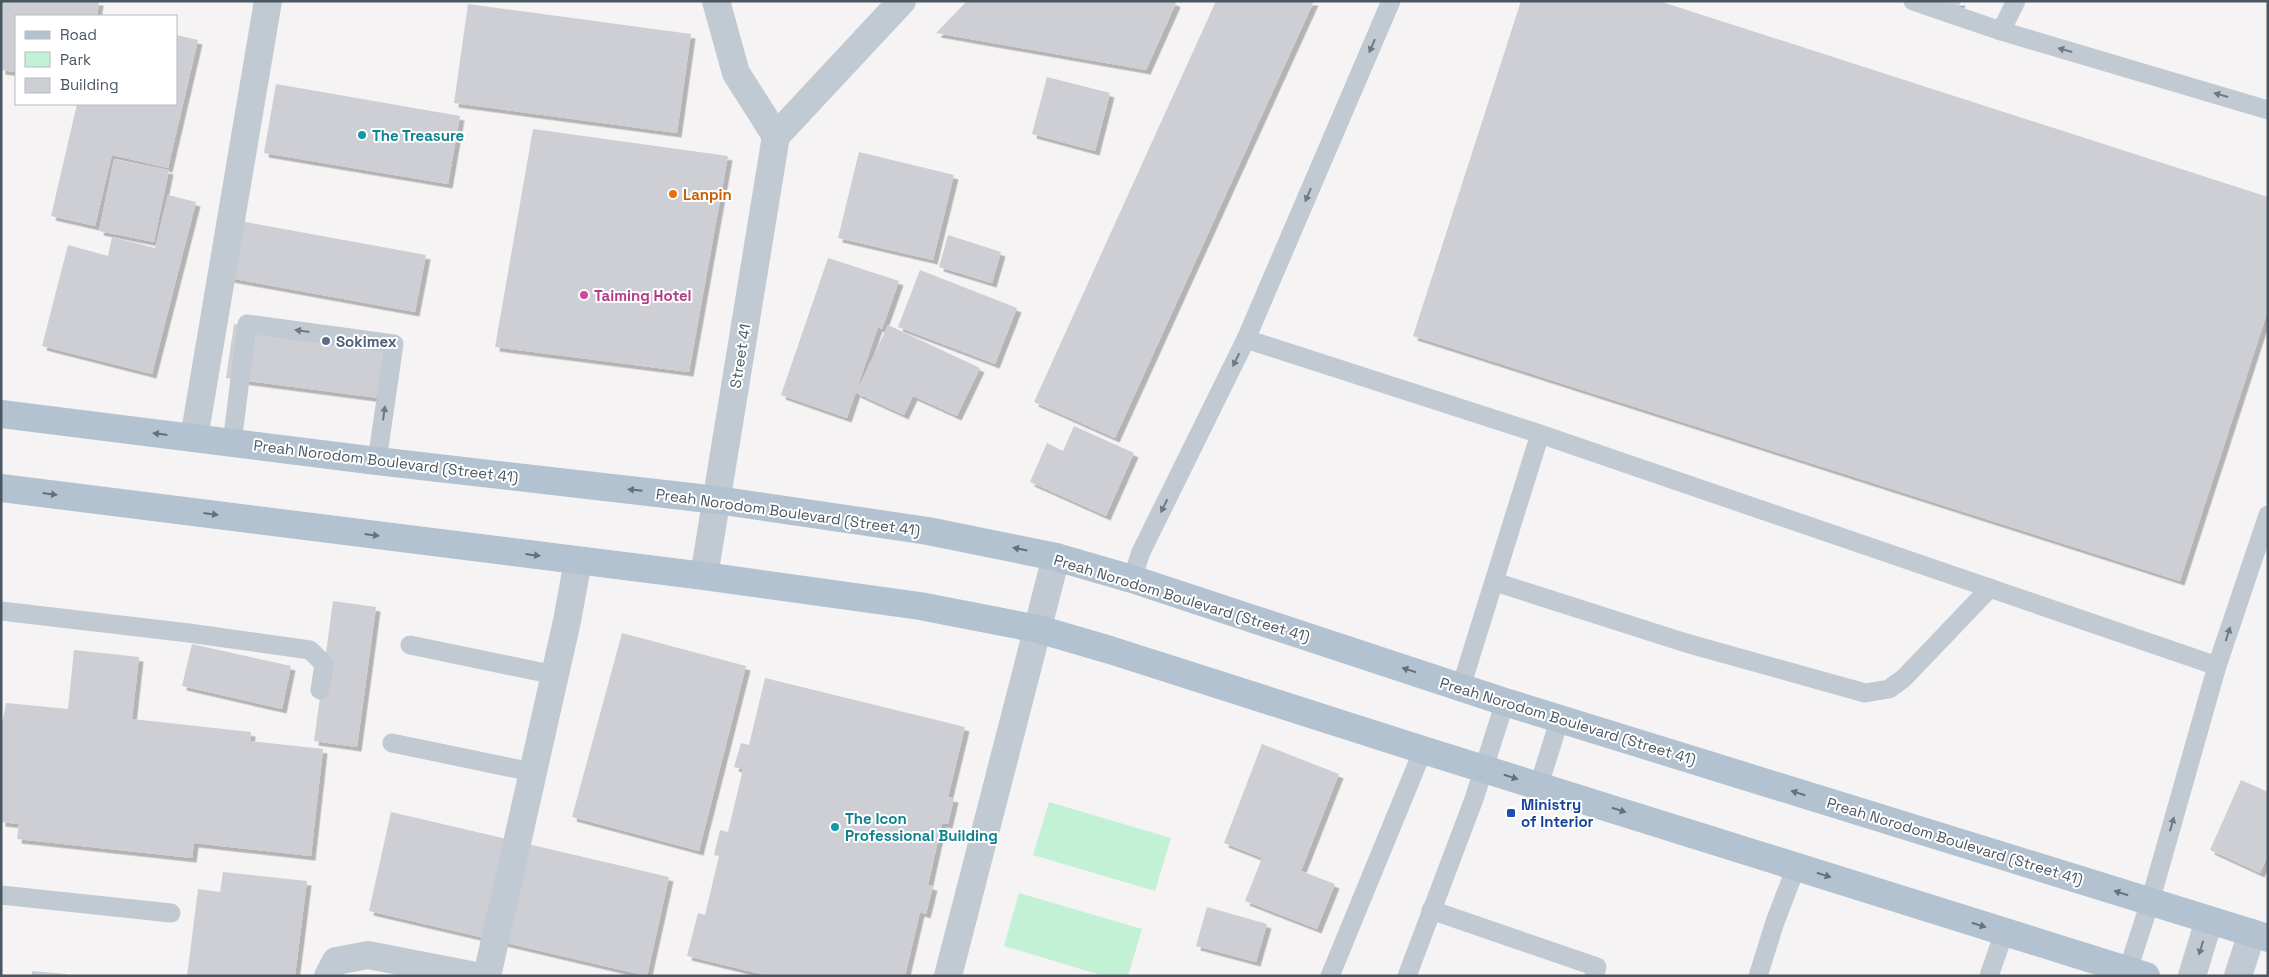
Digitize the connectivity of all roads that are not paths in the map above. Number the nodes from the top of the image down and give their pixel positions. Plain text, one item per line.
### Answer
1 (268, 1) edge
2 (716, 1) edge
3 (902, 1) edge
4 (1391, 1) edge
5 (1913, 1) edge
6 (2016, 1) edge
7 (2001, 31) junction
8 (2268, 110) edge
9 (776, 136) junction
10 (1246, 340) junction
11 (1, 414) edge
12 (1540, 434) junction
13 (194, 438) junction
14 (232, 443) junction
15 (377, 461) junction
16 (1, 488) edge
17 (717, 500) junction
18 (2268, 515) edge
19 (1056, 557) junction
20 (578, 561) junction
21 (704, 576) junction
22 (1132, 579) junction
23 (1495, 582) junction
24 (1990, 588) junction
25 (1, 611) edge
26 (1038, 629) junction
27 (410, 645) dead end
28 (2217, 666) junction
29 (555, 675) junction
30 (1461, 687) junction
31 (320, 690) dead end
32 (1505, 702) junction
33 (1560, 718) junction
34 (392, 743) dead end
35 (1423, 750) junction
36 (1483, 768) junction
37 (532, 772) junction
38 (1539, 785) junction
39 (1796, 867) junction
40 (1, 894) edge
41 (2150, 902) junction
42 (1431, 910) junction
43 (170, 913) dead end
44 (2209, 920) junction
45 (2004, 933) junction
46 (2260, 935) edge
47 (2137, 973) edge
48 (328, 976) edge
49 (476, 976) edge
50 (487, 976) edge
51 (948, 976) edge
52 (1330, 976) edge
53 (1407, 976) edge
54 (1594, 976) edge
55 (1758, 976) edge
56 (1989, 976) edge
57 (2192, 976) edge
58 (2238, 976) edge

1 - 13 street
2 - 9 street
3 - 9 street
4 -> 10 lane
5 - 7 lane
6 - 7 lane
8 -> 7 lane
9 - 17 street, Street 41
10 - 12 lane
10 -> 22 lane
13 -> 11 main road, Preah Norodom Boulevard (Street 41)
12 - 23 lane
12 - 24 lane
13 - 14 main road, Preah Norodom Boulevard (Street 41)
14 - 15 main road, Preah Norodom Boulevard (Street 41)
15 -> 14 lane
17 -> 15 main road, Preah Norodom Boulevard (Street 41)
16 -> 20 main road
19 -> 17 main road, Preah Norodom Boulevard (Street 41)
17 - 21 street, Street 41
28 -> 18 lane
19 - 22 main road, Preah Norodom Boulevard (Street 41)
19 - 26 street
20 - 21 main road
20 - 29 street
21 - 26 main road
30 -> 22 main road, Preah Norodom Boulevard (Street 41)
23 - 24 lane
23 - 30 lane
24 - 28 lane
25 - 31 lane
26 - 35 main road
26 - 51 street
27 - 29 lane
41 -> 28 lane
29 - 37 street
30 - 32 main road, Preah Norodom Boulevard (Street 41)
32 - 33 main road, Preah Norodom Boulevard (Street 41)
32 - 36 lane
33 - 38 lane
41 -> 33 main road, Preah Norodom Boulevard (Street 41)
34 - 37 lane
35 - 36 main road
35 - 52 lane
36 -> 38 main road
36 - 42 lane
37 - 50 street
38 -> 39 main road
39 -> 45 main road
39 - 55 lane
40 - 43 lane
41 - 44 main road, Preah Norodom Boulevard (Street 41)
41 - 47 lane
42 - 53 lane
42 - 54 lane
44 - 46 main road, Preah Norodom Boulevard (Street 41)
44 -> 57 street
45 - 47 main road
45 - 56 lane
46 - 58 street
48 - 49 street

